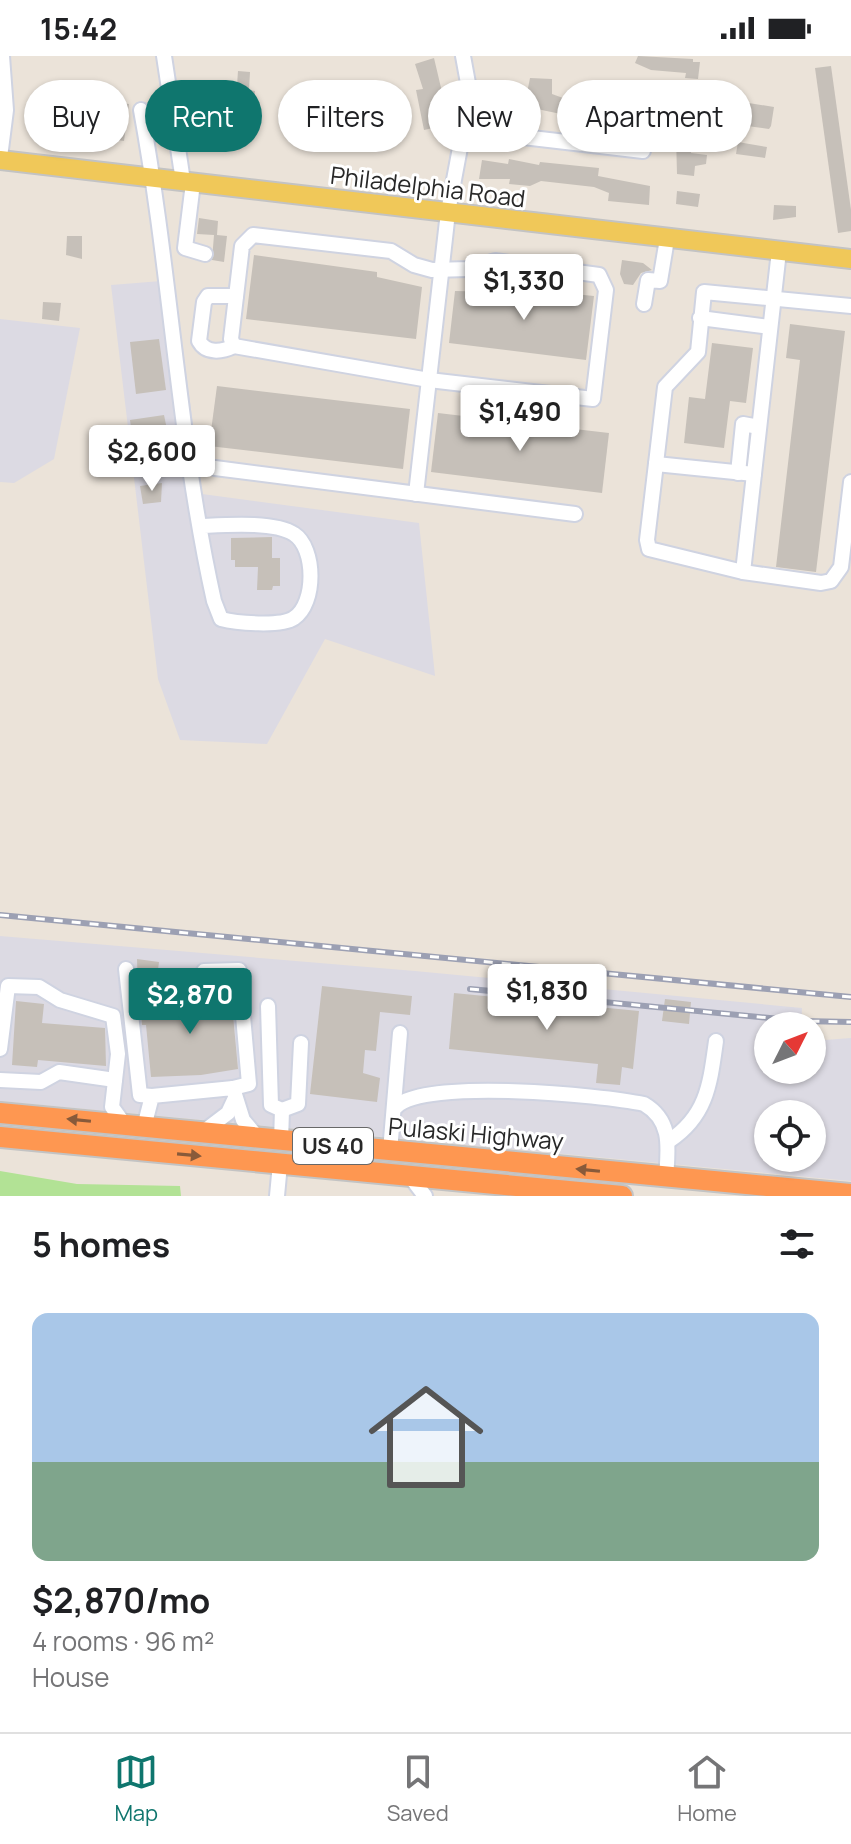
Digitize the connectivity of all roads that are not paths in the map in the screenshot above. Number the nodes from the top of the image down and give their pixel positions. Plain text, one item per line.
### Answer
1 (2, 56) edge
2 (164, 56) edge
3 (463, 56) edge
4 (467, 80) edge
5 (141, 110) dead end
6 (459, 152) edge
7 (0, 158) edge
8 (154, 179) junction
9 (188, 182) junction
10 (448, 212) junction
11 (667, 239) junction
12 (779, 251) junction
13 (205, 254) dead end
14 (851, 259) edge
15 (442, 268) junction
16 (236, 296) junction
17 (774, 298) junction
18 (644, 304) dead end
19 (851, 306) edge
20 (700, 318) junction
21 (770, 327) junction
22 (234, 346) junction
23 (429, 380) junction
24 (759, 427) junction
25 (656, 464) junction
26 (215, 468) dead end
27 (738, 473) junction
28 (754, 474) junction
29 (851, 482) edge
30 (416, 494) junction
31 (575, 514) dead end
32 (201, 526) junction
33 (743, 572) junction
34 (126, 969) dead end
35 (204, 971) dead end
36 (268, 1006) dead end
37 (400, 1033) dead end
38 (716, 1041) dead end
39 (301, 1043) dead end
40 (0, 1049) edge
41 (0, 1080) edge
42 (115, 1080) junction
43 (234, 1093) junction
44 (152, 1096) junction
45 (396, 1107) junction
46 (282, 1110) junction
47 (0, 1113) edge
48 (134, 1126) junction
49 (200, 1133) junction
50 (0, 1137) edge
51 (259, 1139) junction
52 (281, 1141) junction
53 (669, 1141) junction
54 (390, 1151) junction
55 (280, 1164) junction
56 (409, 1175) junction
57 (666, 1178) junction
58 (469, 1189) edge
59 (506, 1191) edge
60 (851, 1194) edge
61 (277, 1196) edge
62 (425, 1196) edge
63 (622, 1196) edge

1 - 7 street
2 - 9 street
3 - 4 street
5 - 8 street
6 - 10 street
7 - 8 main road, Philadelphia Road
8 - 9 main road, Philadelphia Road
8 - 32 street
9 - 10 main road, Philadelphia Road
9 - 13 street
10 - 11 main road, Philadelphia Road
10 - 15 street
11 - 12 main road, Philadelphia Road
11 - 18 street
12 - 14 main road, Philadelphia Road
12 - 17 street
15 - 16 street
15 - 23 street
15 - 23 street
16 - 22 street
16 - 22 street
17 - 19 street
17 - 20 street
17 - 21 street
20 - 21 street
20 - 25 street
21 - 24 street
22 - 23 street
23 - 30 street
24 - 27 street
24 - 28 street
25 - 27 street
25 - 33 street
26 - 30 street
27 - 28 street
28 - 33 street
29 - 33 street
30 - 31 street
32 - 32 street
34 - 44 street
35 - 43 street
36 - 46 street
37 - 45 street
38 - 53 street
39 - 46 street
40 - 42 street
41 - 42 street
42 - 48 street
43 - 44 street
43 - 49 street
43 - 51 street
44 - 48 street
45 - 53 street
45 - 54 street
46 - 52 street
48 -> 47 highway, Pulaski Highway / US 40
48 - 49 highway, Pulaski Highway / US 40
49 - 51 highway, Pulaski Highway / US 40
50 -> 55 highway, Pulaski Highway / US 40
51 - 52 highway, Pulaski Highway / US 40
52 - 54 highway, Pulaski Highway / US 40
53 - 57 street
57 -> 54 highway, Pulaski Highway / US 40
55 - 56 highway, Pulaski Highway / US 40
55 - 61 street
56 - 58 highway, Pulaski Highway / US 40
56 - 62 street
57 - 60 highway, Pulaski Highway / US 40
58 - 59 highway, Pulaski Highway / US 40
59 - 63 highway, Pulaski Highway / US 40

